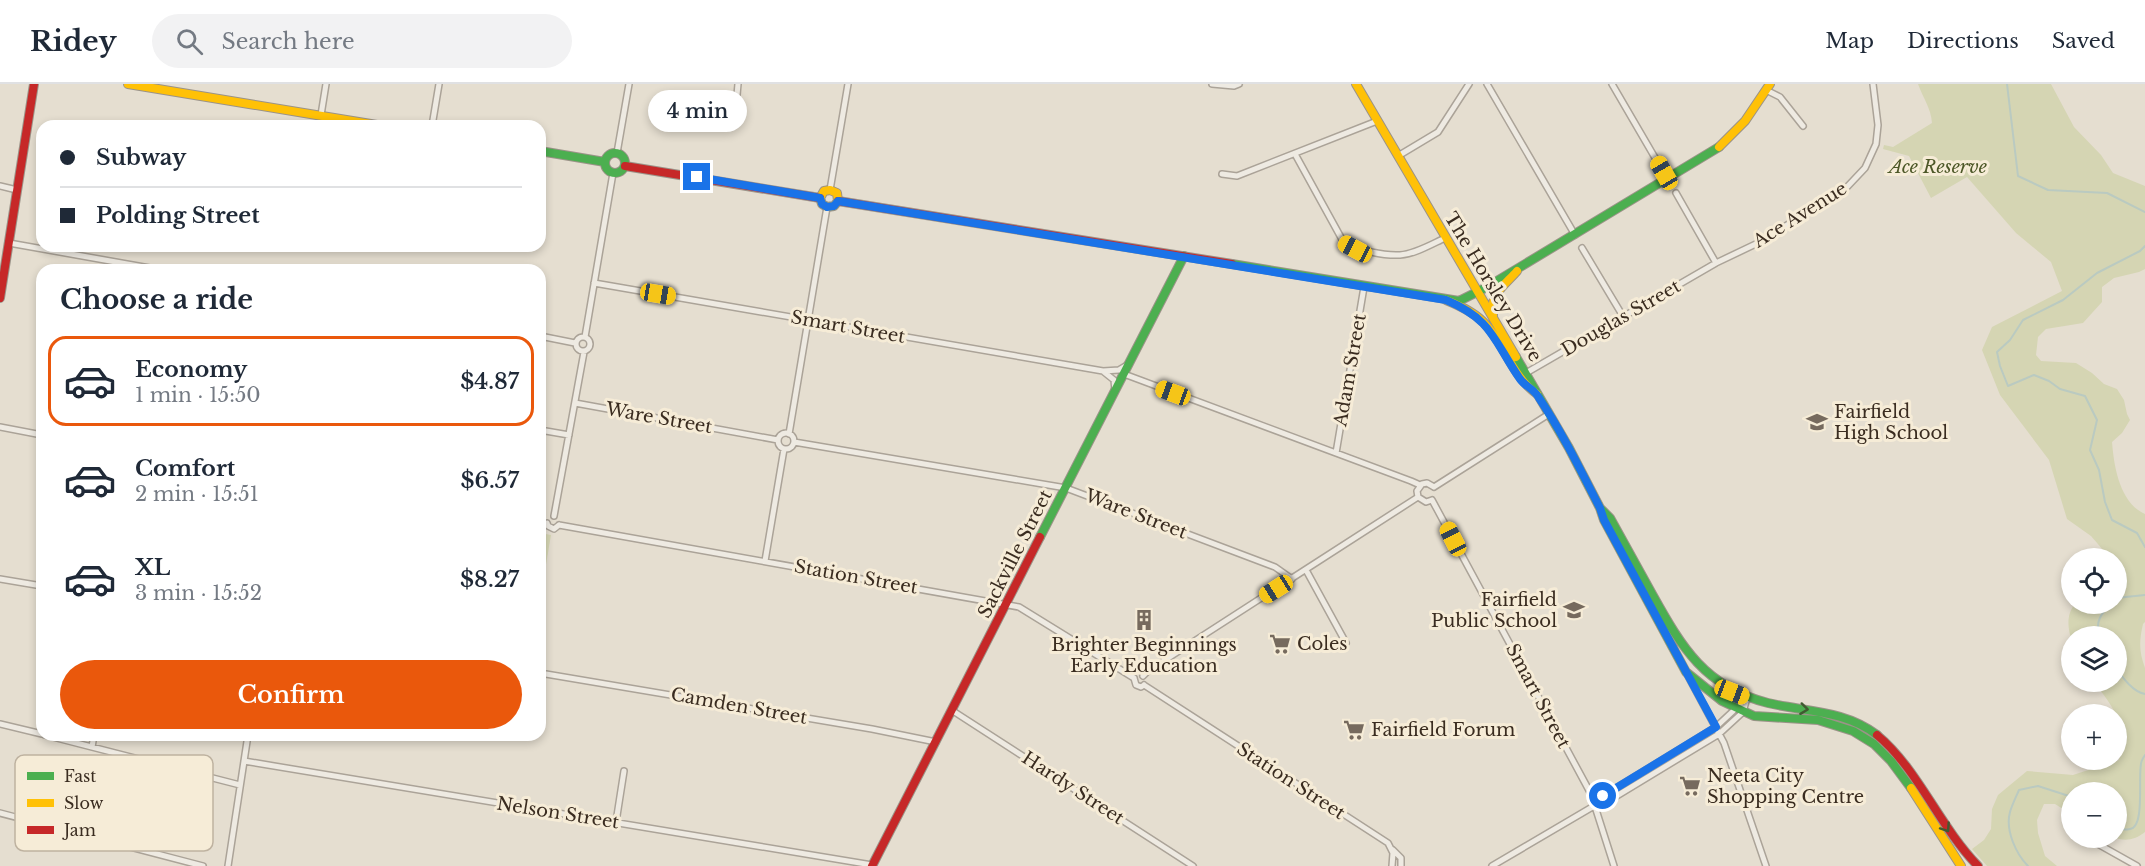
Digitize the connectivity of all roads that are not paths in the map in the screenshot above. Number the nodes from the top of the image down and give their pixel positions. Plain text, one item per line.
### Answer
1 (34, 84) edge
2 (128, 84) edge
3 (326, 84) edge
4 (439, 84) edge
5 (630, 84) edge
6 (738, 84) edge
7 (848, 84) edge
8 (1212, 84) edge
9 (1239, 84) edge
10 (1356, 84) edge
11 (1469, 84) edge
12 (1487, 84) edge
13 (1612, 84) edge
14 (1873, 84) edge
15 (1768, 87) edge
16 (737, 94) dead end
17 (321, 115) junction
18 (349, 120) edge
19 (433, 120) edge
20 (1377, 121) junction
21 (1803, 126) dead end
22 (546, 152) edge
23 (616, 153) junction
24 (1295, 154) junction
25 (1398, 156) junction
26 (604, 162) junction
27 (625, 166) junction
28 (613, 173) junction
29 (1222, 174) dead end
30 (1668, 180) junction
31 (0, 186) edge
32 (17, 190) junction
33 (830, 190) junction
34 (1676, 193) dead end
35 (820, 198) junction
36 (838, 201) junction
37 (827, 207) junction
38 (1575, 235) junction
39 (1445, 238) junction
40 (9, 243) junction
41 (36, 248) edge
42 (1582, 248) dead end
43 (60, 252) edge
44 (1184, 256) junction
45 (1716, 263) junction
46 (127, 264) edge
47 (1520, 268) junction
48 (2, 278) edge
49 (594, 283) junction
50 (1364, 287) junction
51 (1478, 292) junction
52 (0, 298) edge
53 (1446, 300) junction
54 (1493, 317) junction
55 (1624, 318) junction
56 (807, 320) junction
57 (546, 337) edge
58 (585, 337) junction
59 (575, 343) junction
60 (584, 352) junction
61 (1132, 359) junction
62 (1103, 371) junction
63 (1526, 373) junction
64 (1124, 374) junction
65 (1538, 394) junction
66 (1114, 395) junction
67 (575, 403) junction
68 (1549, 414) junction
69 (0, 427) edge
70 (546, 431) edge
71 (36, 434) edge
72 (789, 434) junction
73 (569, 435) junction
74 (778, 440) junction
75 (794, 442) junction
76 (784, 449) junction
77 (1336, 453) junction
78 (1420, 485) junction
79 (1434, 487) junction
80 (1066, 488) junction
81 (1418, 497) junction
82 (1432, 500) junction
83 (1600, 508) junction
84 (554, 516) junction
85 (547, 523) joint
86 (560, 525) junction
87 (765, 561) junction
88 (1306, 570) junction
89 (0, 579) edge
90 (1292, 579) junction
91 (36, 585) edge
92 (1006, 604) junction
93 (1346, 643) dead end
94 (1686, 672) junction
95 (546, 674) edge
96 (1143, 676) junction
97 (1134, 678) junction
98 (1144, 685) junction
99 (1747, 698) junction
100 (1740, 710) junction
101 (953, 711) junction
102 (0, 724) edge
103 (1716, 727) junction
104 (36, 733) edge
105 (1719, 734) junction
106 (68, 741) edge
107 (93, 741) edge
108 (247, 741) edge
109 (936, 742) junction
110 (92, 747) junction
111 (123, 755) edge
112 (244, 761) junction
113 (624, 771) dead end
114 (213, 778) edge
115 (240, 785) junction
116 (1594, 806) junction
117 (0, 813) edge
118 (15, 817) edge
119 (616, 822) junction
120 (2105, 848) edge
121 (1392, 849) junction
122 (146, 851) edge
123 (872, 865) edge
124 (203, 866) edge
125 (228, 866) edge
126 (1193, 866) edge
127 (1392, 866) edge
128 (1401, 866) edge
129 (1492, 866) edge
130 (1614, 866) edge
131 (1766, 866) edge
132 (1961, 866) edge
133 (1978, 866) edge
134 (2137, 866) edge

1 - 32 main road
2 - 17 main road
3 - 17 street
4 - 19 street
5 - 23 street
6 - 16 street
7 - 33 street
8 - 9 street
10 - 20 main road, The Horsley Drive
11 - 25 street
12 - 38 street
13 - 30 street
14 - 45 street, Ace Avenue
15 - 21 street
15 - 30 main road
17 - 18 main road
20 - 24 street
20 - 25 main road, The Horsley Drive
22 - 26 main road
23 - 26 main road
23 - 27 main road
24 - 29 street
24 - 39 street
25 - 39 main road, The Horsley Drive
26 - 28 main road
27 - 28 main road
27 - 35 main road
28 - 49 street
30 - 38 main road
31 - 32 street
32 - 40 main road
33 - 35 main road
33 - 36 main road
34 - 45 street
35 - 37 main road
36 - 37 main road
36 - 44 main road
37 - 56 street
38 - 47 main road
39 - 51 main road, The Horsley Drive
40 - 41 street
40 - 48 main road
42 - 55 street
43 - 46 street
44 - 50 main road
44 - 61 main road, Sackville Street
45 - 55 street, Douglas Street
47 - 51 main road
47 - 54 main road
48 - 52 main road
49 - 56 street, Smart Street
49 - 58 street
50 - 53 main road
50 - 77 street, Adam Street
51 - 53 main road
51 - 54 main road, The Horsley Drive
53 - 65 main road
54 - 63 main road, The Horsley Drive
55 - 63 street, Douglas Street
56 - 62 street, Smart Street
56 - 72 street
57 - 59 street
58 - 59 street
58 - 60 street
59 - 60 street
60 - 67 street
61 - 62 street
61 - 64 main road, Sackville Street
62 - 66 street
63 - 65 main road, The Horsley Drive
64 - 66 main road, Sackville Street
64 - 77 street
65 - 68 main road, The Horsley Drive
66 - 80 main road, Sackville Street
67 - 73 street
67 - 74 street, Ware Street
68 - 79 street
68 - 83 main road, The Horsley Drive
69 - 71 street
70 - 73 street
72 - 74 street
72 - 75 street
73 - 84 street
74 - 76 street
75 - 76 street
75 - 80 street, Ware Street
76 - 87 street
77 - 78 street
78 - 79 street
78 - 81 street
79 - 82 street
80 - 90 street, Ware Street
80 - 92 main road, Sackville Street
81 - 82 street
81 - 88 street
82 - 116 street, Smart Street
83 - 94 main road, The Horsley Drive
83 - 99 main road, The Horsley Drive
84 - 85 street
84 - 86 street
85 - 86 street
86 - 87 street, Station Street
87 - 92 street, Station Street
88 - 90 street
88 - 93 street
89 - 91 street
90 - 96 street
92 - 97 street, Station Street
92 - 101 main road, Sackville Street
94 - 100 main road, The Horsley Drive
94 - 103 street
95 - 109 street, Camden Street
96 - 97 street
96 - 98 street
97 - 98 street
98 - 121 street, Station Street
99 - 100 street
99 -> 133 main road, The Horsley Drive
100 - 103 street
100 - 105 street
100 - 132 main road, The Horsley Drive
101 - 109 main road, Sackville Street
101 - 126 street, Hardy Street
102 - 104 street
103 - 105 street
103 - 116 street
105 - 116 street
105 - 131 street
106 - 110 street
107 - 110 street
108 - 112 street
109 - 123 main road, Sackville Street
110 - 111 street
112 - 115 street
112 - 119 street, Nelson Street
113 - 119 street
114 - 115 street
115 - 125 street
116 - 129 street
116 - 130 street, Smart Street
117 - 118 street
119 - 123 street, Nelson Street
120 - 134 street
121 - 127 street
121 - 128 street
122 - 124 street

